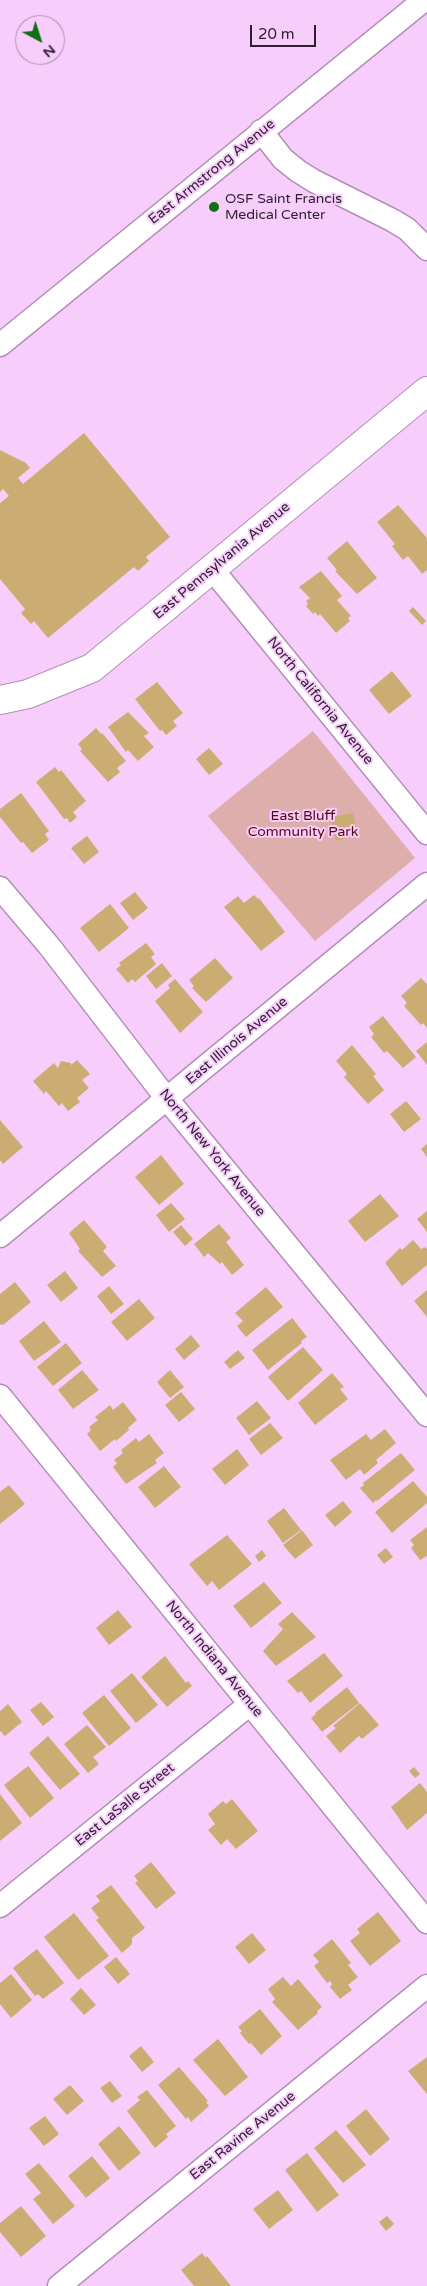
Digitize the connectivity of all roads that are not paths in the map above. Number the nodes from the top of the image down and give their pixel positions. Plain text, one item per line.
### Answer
1 (424, 0) edge
2 (261, 131) junction
3 (427, 249) edge
4 (0, 344) edge
5 (427, 391) edge
6 (212, 569) junction
7 (0, 700) edge
8 (427, 833) edge
9 (427, 884) edge
10 (0, 888) edge
11 (167, 1099) junction
12 (0, 1236) edge
13 (0, 1396) edge
14 (427, 1415) edge
15 (250, 1704) junction
16 (0, 1906) edge
17 (427, 1922) edge
18 (427, 1986) edge
19 (59, 2286) edge

1 - 2 street, East Armstrong Avenue
2 - 3 street
2 - 4 street, East Armstrong Avenue
5 - 6 street, East Pennsylvania Avenue
6 - 7 street, East Pennsylvania Avenue
6 - 8 street, North California Avenue
9 - 11 street, East Illinois Avenue
10 - 11 street, North New York Avenue
11 - 12 street, East Illinois Avenue
11 - 14 street, North New York Avenue
13 - 15 street, North Indiana Avenue
15 - 16 street, East LaSalle Street
15 - 17 street, North Indiana Avenue
18 - 19 street, East Ravine Avenue

